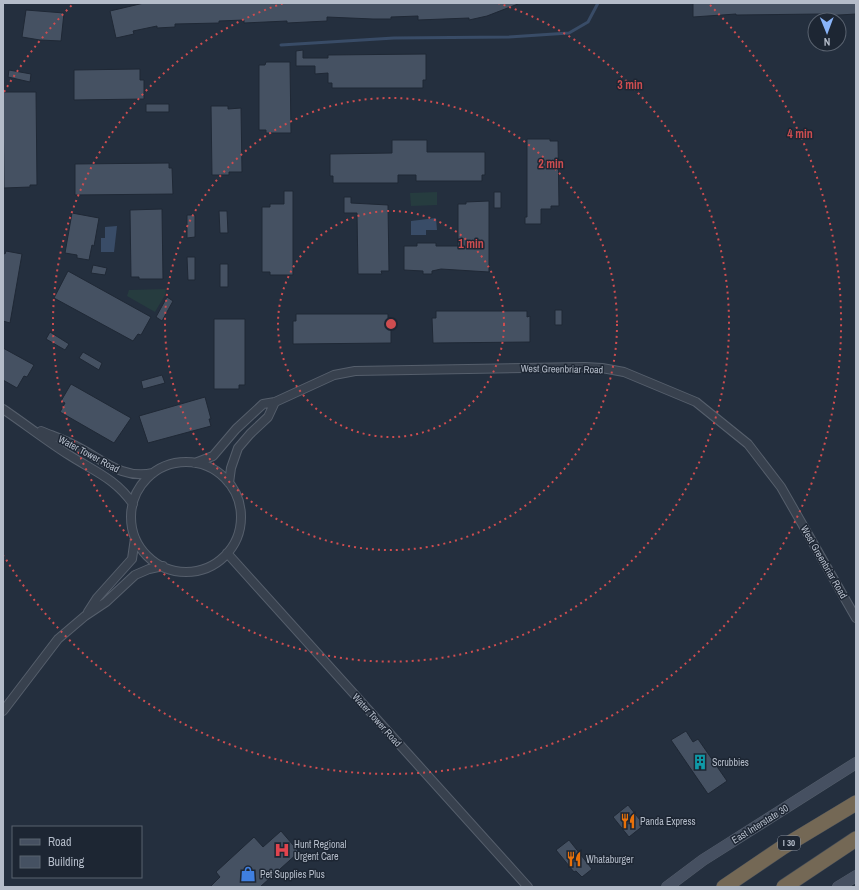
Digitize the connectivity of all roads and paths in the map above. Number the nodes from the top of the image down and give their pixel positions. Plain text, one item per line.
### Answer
1 (275, 402) junction
2 (3, 409) edge
3 (26, 424) junction
4 (195, 463) junction
5 (153, 473) junction
6 (229, 483) junction
7 (133, 504) junction
8 (136, 538) junction
9 (227, 553) junction
10 (163, 566) junction
11 (85, 616) junction
12 (856, 618) edge
13 (3, 711) edge
14 (856, 763) edge
15 (856, 803) edge
16 (856, 839) edge
17 (856, 876) edge
18 (528, 887) edge
19 (667, 887) edge
20 (724, 887) edge
21 (784, 887) edge
22 (838, 887) edge

1 - 4 street, West Greenbriar Road
1 - 6 street
1 - 12 street, West Greenbriar Road
2 - 3 street, Water Tower Road
3 - 5 street, Water Tower Road
3 - 7 street, Water Tower Road
4 - 5 street
4 - 6 street
5 - 7 street
6 - 9 street
7 - 8 street
8 - 10 street
8 - 11 street
9 - 10 street
9 - 18 street, Water Tower Road
10 - 11 street
11 - 13 street
14 - 19 main road, East Interstate 30
15 - 20 highway, I 30
16 - 21 highway
17 - 22 main road

